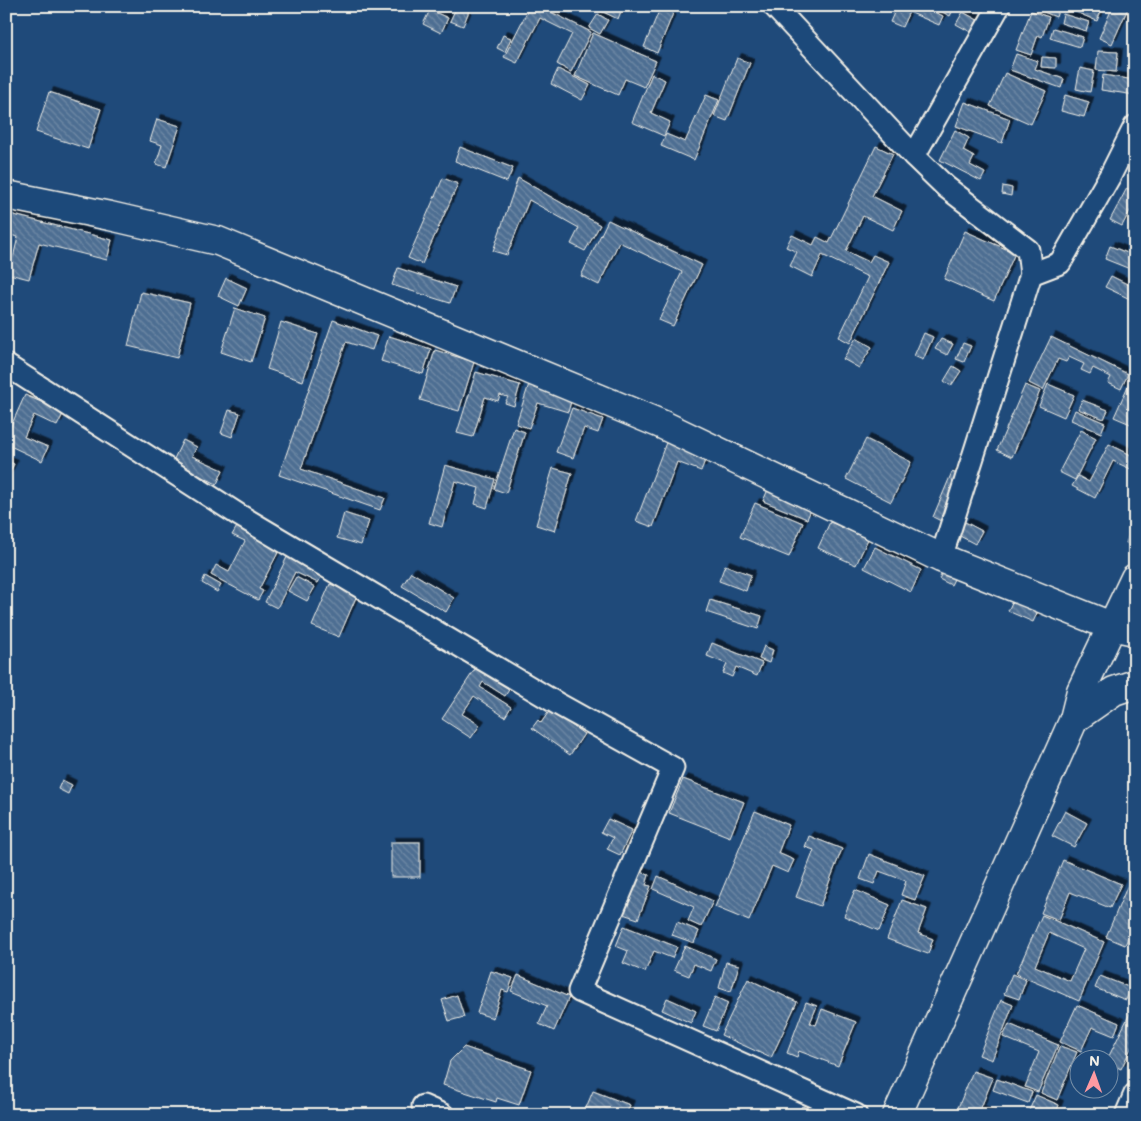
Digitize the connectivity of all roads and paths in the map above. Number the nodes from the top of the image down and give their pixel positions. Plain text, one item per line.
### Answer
1 (774, 6) edge
2 (999, 6) edge
3 (1135, 126) edge
4 (914, 156) junction
5 (6, 195) edge
6 (1031, 274) junction
7 (6, 365) edge
8 (942, 558) junction
9 (1135, 578) edge
10 (1123, 628) edge
11 (1135, 684) edge
12 (1074, 720) junction
13 (1135, 1094) edge
14 (423, 1106) dead end
15 (443, 1115) edge
16 (856, 1115) edge
17 (897, 1115) edge
18 (1126, 1115) edge

1 - 4 street
2 - 4 street
3 - 6 street
4 - 6 street
5 - 8 street
6 - 8 street
7 - 16 street
8 - 10 street
9 - 10 street
10 - 12 street
11 - 12 street
12 - 17 street
13 - 18 street
14 - 15 street

